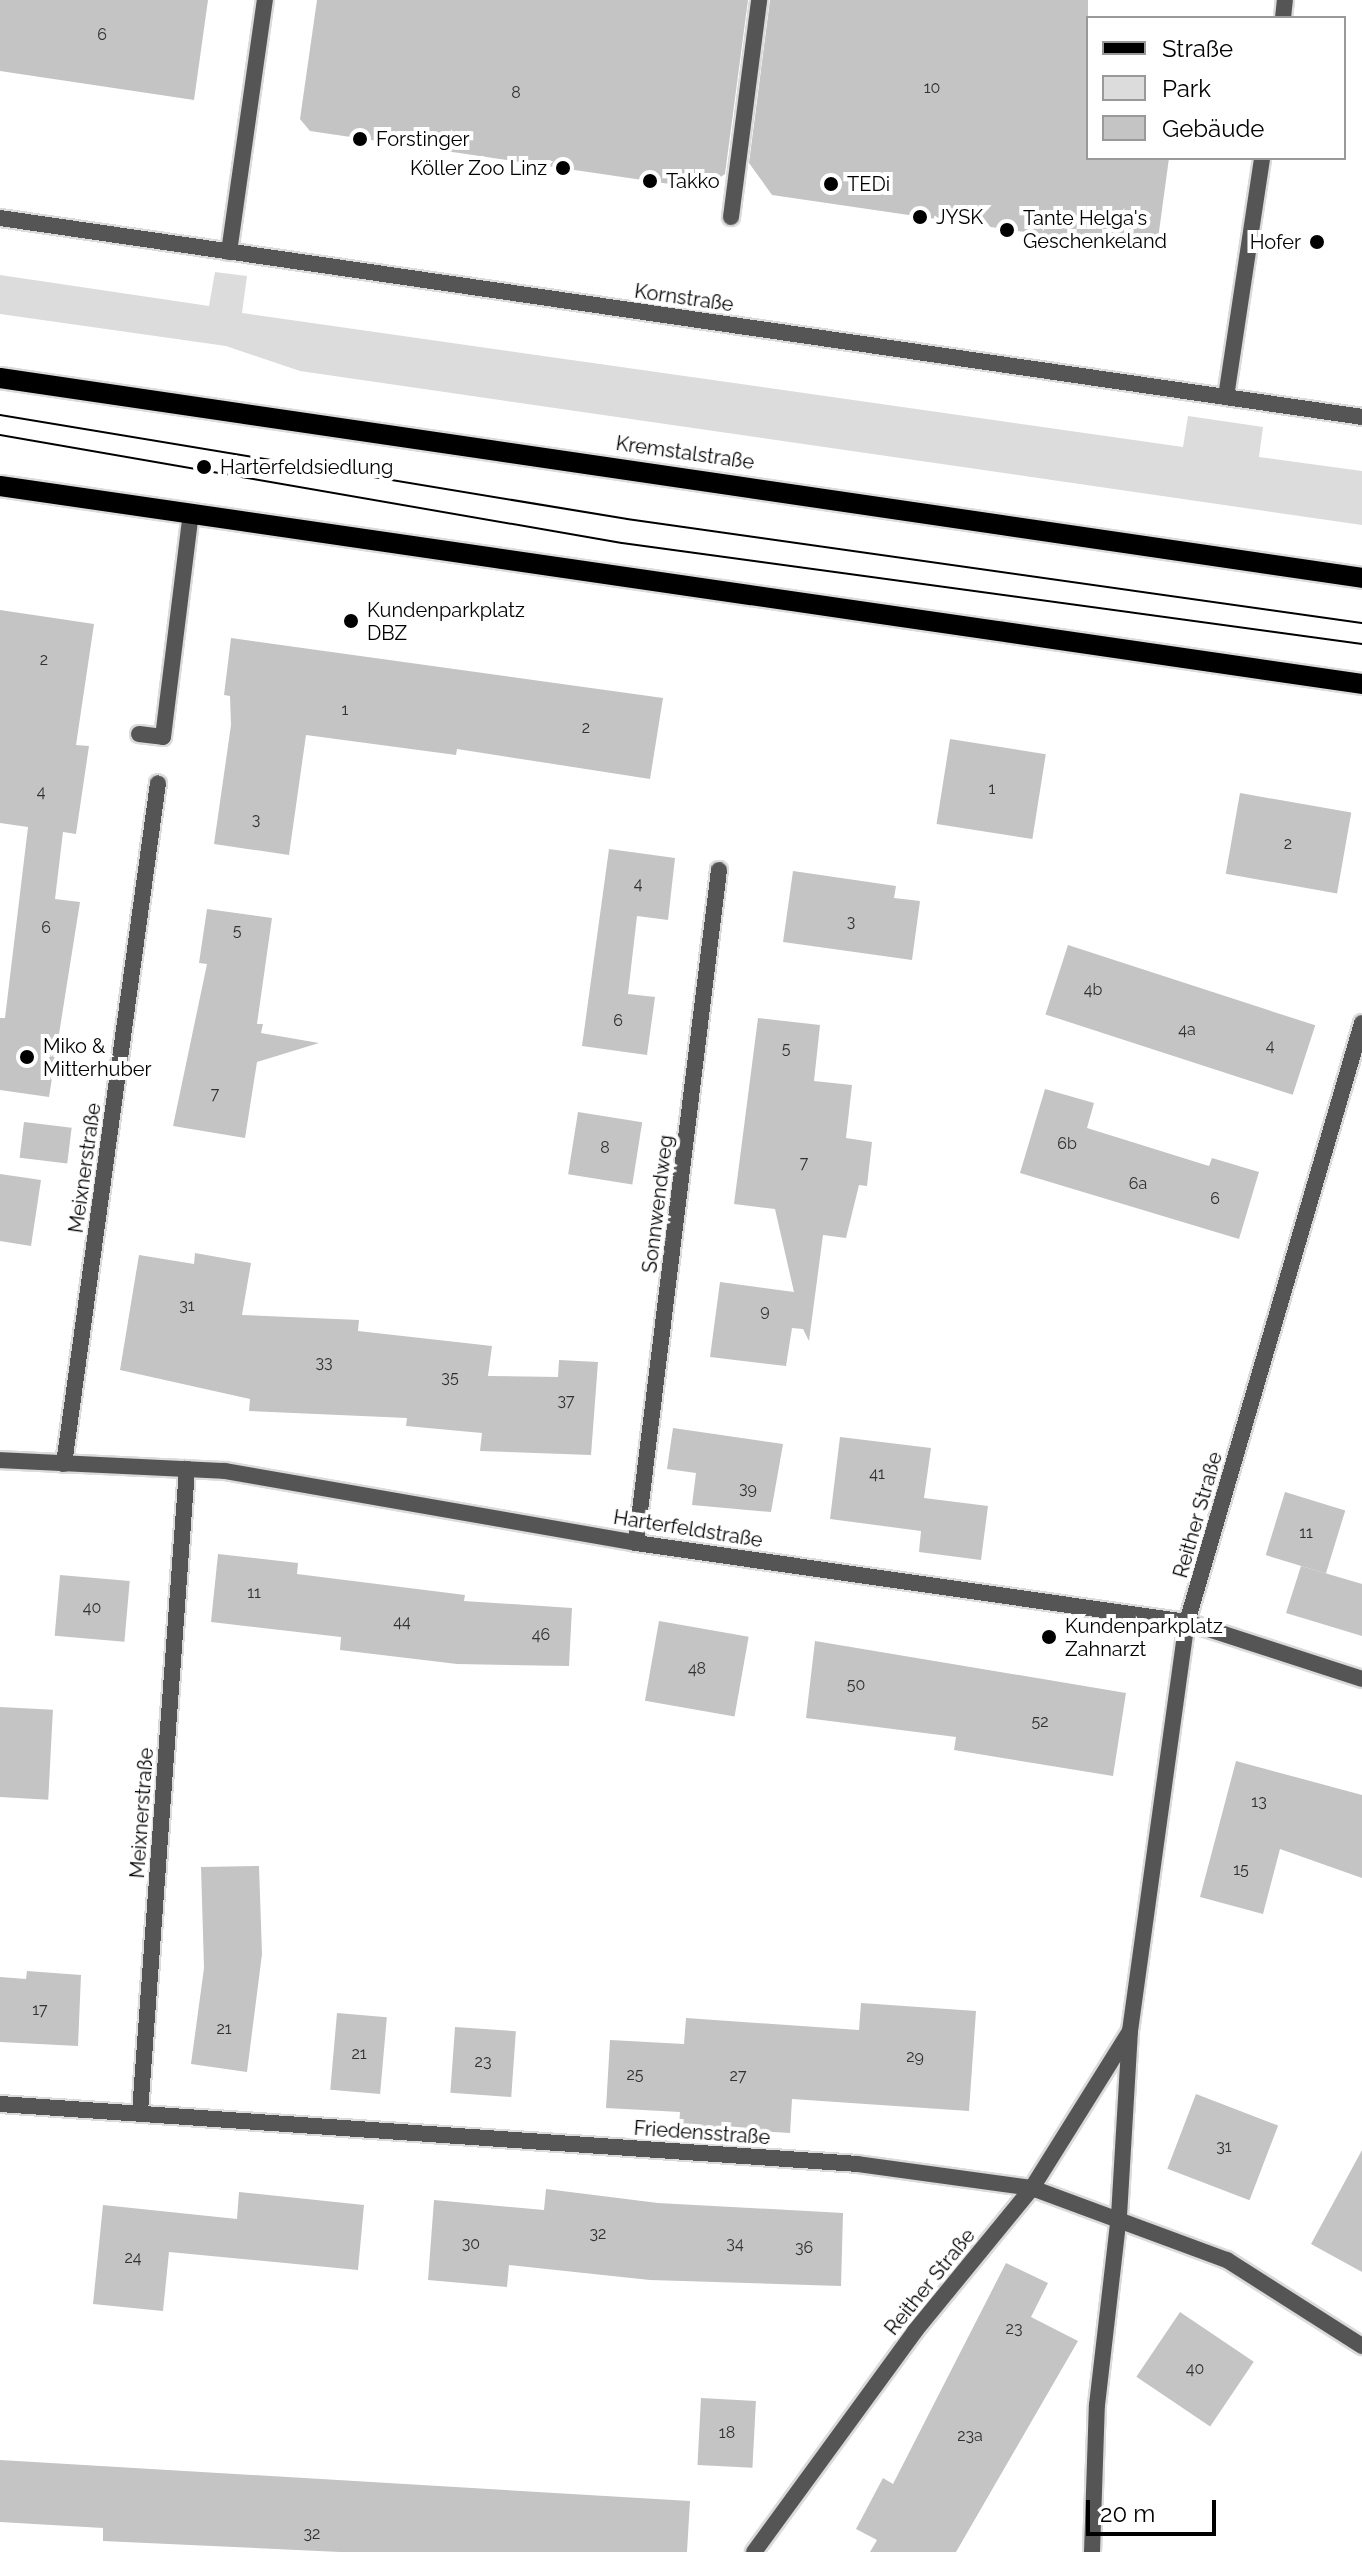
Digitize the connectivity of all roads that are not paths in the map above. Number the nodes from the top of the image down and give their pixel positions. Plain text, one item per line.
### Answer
1 (265, 0) edge
2 (759, 0) edge
3 (1262, 160) edge
4 (731, 217) dead end
5 (0, 218) edge
6 (229, 252) junction
7 (0, 378) edge
8 (1226, 397) junction
9 (1362, 417) edge
10 (0, 486) edge
11 (191, 513) junction
12 (1362, 578) edge
13 (1362, 684) edge
14 (139, 734) dead end
15 (158, 783) dead end
16 (719, 870) dead end
17 (1362, 1023) edge
18 (0, 1460) edge
19 (64, 1464) junction
20 (187, 1469) junction
21 (636, 1543) junction
22 (1187, 1622) junction
23 (1362, 1679) edge
24 (1130, 2031) junction
25 (0, 2104) edge
26 (140, 2112) junction
27 (1032, 2188) junction
28 (1119, 2216) junction
29 (1362, 2346) edge
30 (754, 2552) edge
31 (1092, 2552) edge

1 - 6 street
2 - 4 street
3 - 8 street
5 - 6 street, Kornstraße
6 - 8 street, Kornstraße
7 - 12 main road, Kremstalstraße
8 - 9 street, Kornstraße
10 - 11 main road
11 - 13 main road
11 - 14 street
15 - 19 street, Meixnerstraße
16 - 21 street, Sonnwendweg
17 - 22 street, Reither Straße
18 - 19 street, Harterfeldstraße
19 - 20 street, Harterfeldstraße
20 - 21 street, Harterfeldstraße
20 - 26 street, Meixnerstraße
21 - 22 street, Harterfeldstraße
22 - 23 street, Harterfeldstraße
22 - 24 street, Reither Straße
24 - 27 street, Reither Straße
24 - 28 street, Reither Straße
25 - 26 street, Friedensstraße
26 - 27 street, Friedensstraße
27 - 28 street, Friedensstraße
27 - 30 street, Reither Straße
28 - 29 street, Friedensstraße
28 - 31 street, Reither Straße

